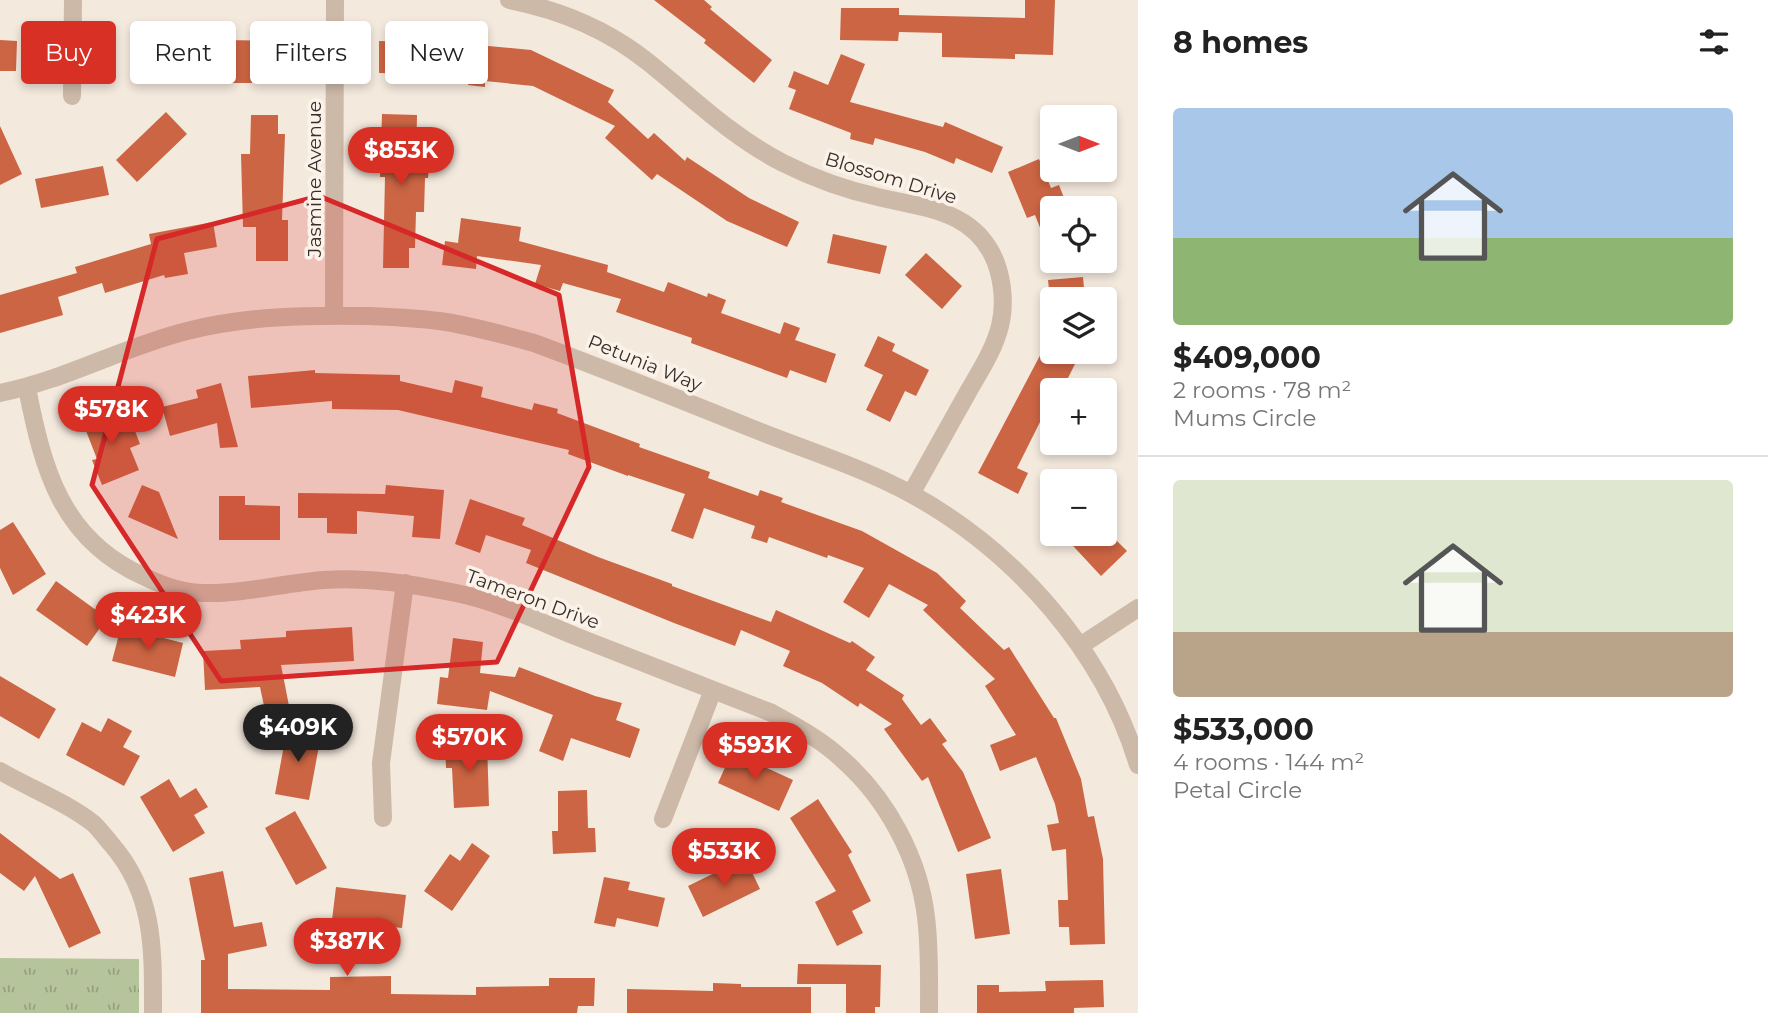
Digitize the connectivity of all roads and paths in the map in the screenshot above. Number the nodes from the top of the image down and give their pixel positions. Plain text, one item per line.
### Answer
1 (73, 0) edge
2 (335, 0) edge
3 (509, 0) edge
4 (72, 96) dead end
5 (334, 316) junction
6 (27, 388) junction
7 (0, 393) edge
8 (911, 494) junction
9 (405, 583) junction
10 (1138, 608) edge
11 (1080, 646) junction
12 (713, 690) junction
13 (1138, 765) edge
14 (0, 771) edge
15 (383, 818) dead end
16 (663, 819) dead end
17 (153, 1013) edge
18 (929, 1013) edge

1 - 4 street
2 - 5 street, Jasmine Avenue
3 - 8 street, Blossom Drive
5 - 6 street, Petunia Way
5 - 8 street, Petunia Way
6 - 7 street, Petunia Way
6 - 9 street, Tameron Drive
8 - 11 street, Petunia Way
9 - 12 street, Tameron Drive
9 - 15 street
10 - 11 street
11 - 13 street, Petunia Way
12 - 16 street
12 - 18 street, Tameron Drive
14 - 17 street

